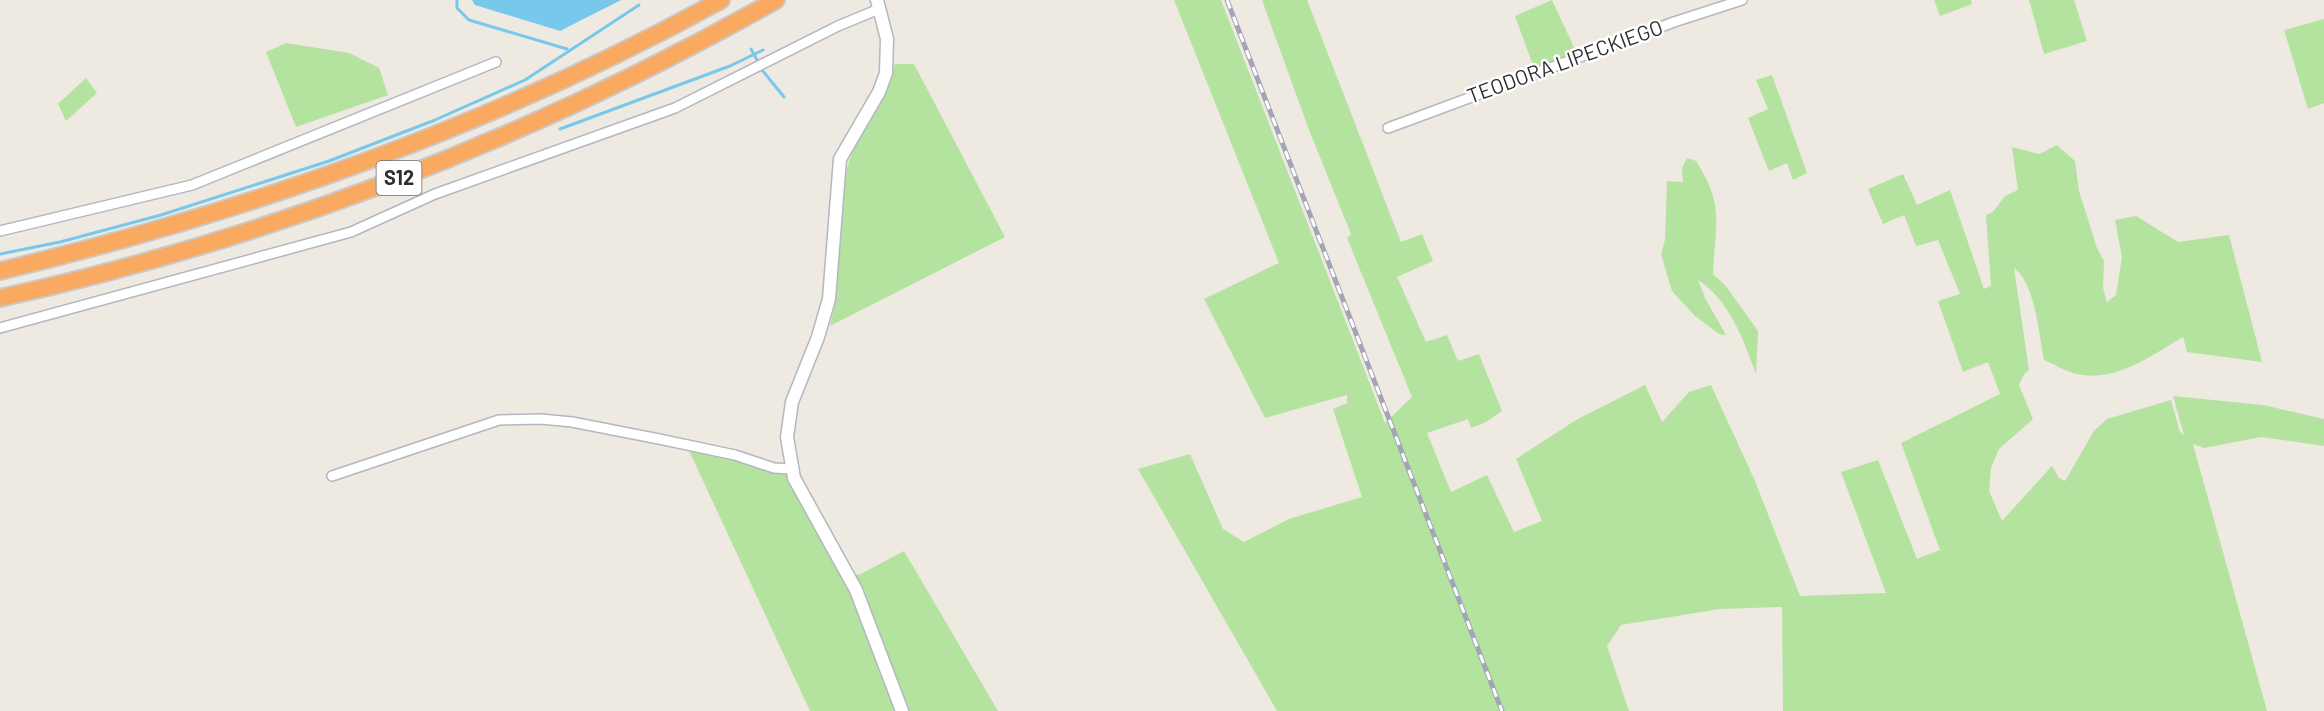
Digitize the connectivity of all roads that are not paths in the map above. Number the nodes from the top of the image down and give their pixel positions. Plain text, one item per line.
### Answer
1 (722, 0) edge
2 (776, 0) edge
3 (1742, 0) edge
4 (878, 4) edge
5 (496, 62) dead end
6 (1388, 128) dead end
7 (0, 231) edge
8 (0, 271) edge
9 (0, 298) edge
10 (0, 328) edge
11 (791, 469) junction
12 (332, 476) dead end
13 (902, 711) edge

1 - 8 highway, S12
2 - 9 highway, S12
3 - 6 street, TEODORA LIPECKIEGO
4 - 10 street
4 - 11 street
5 - 7 street
11 - 12 street
11 - 13 street

